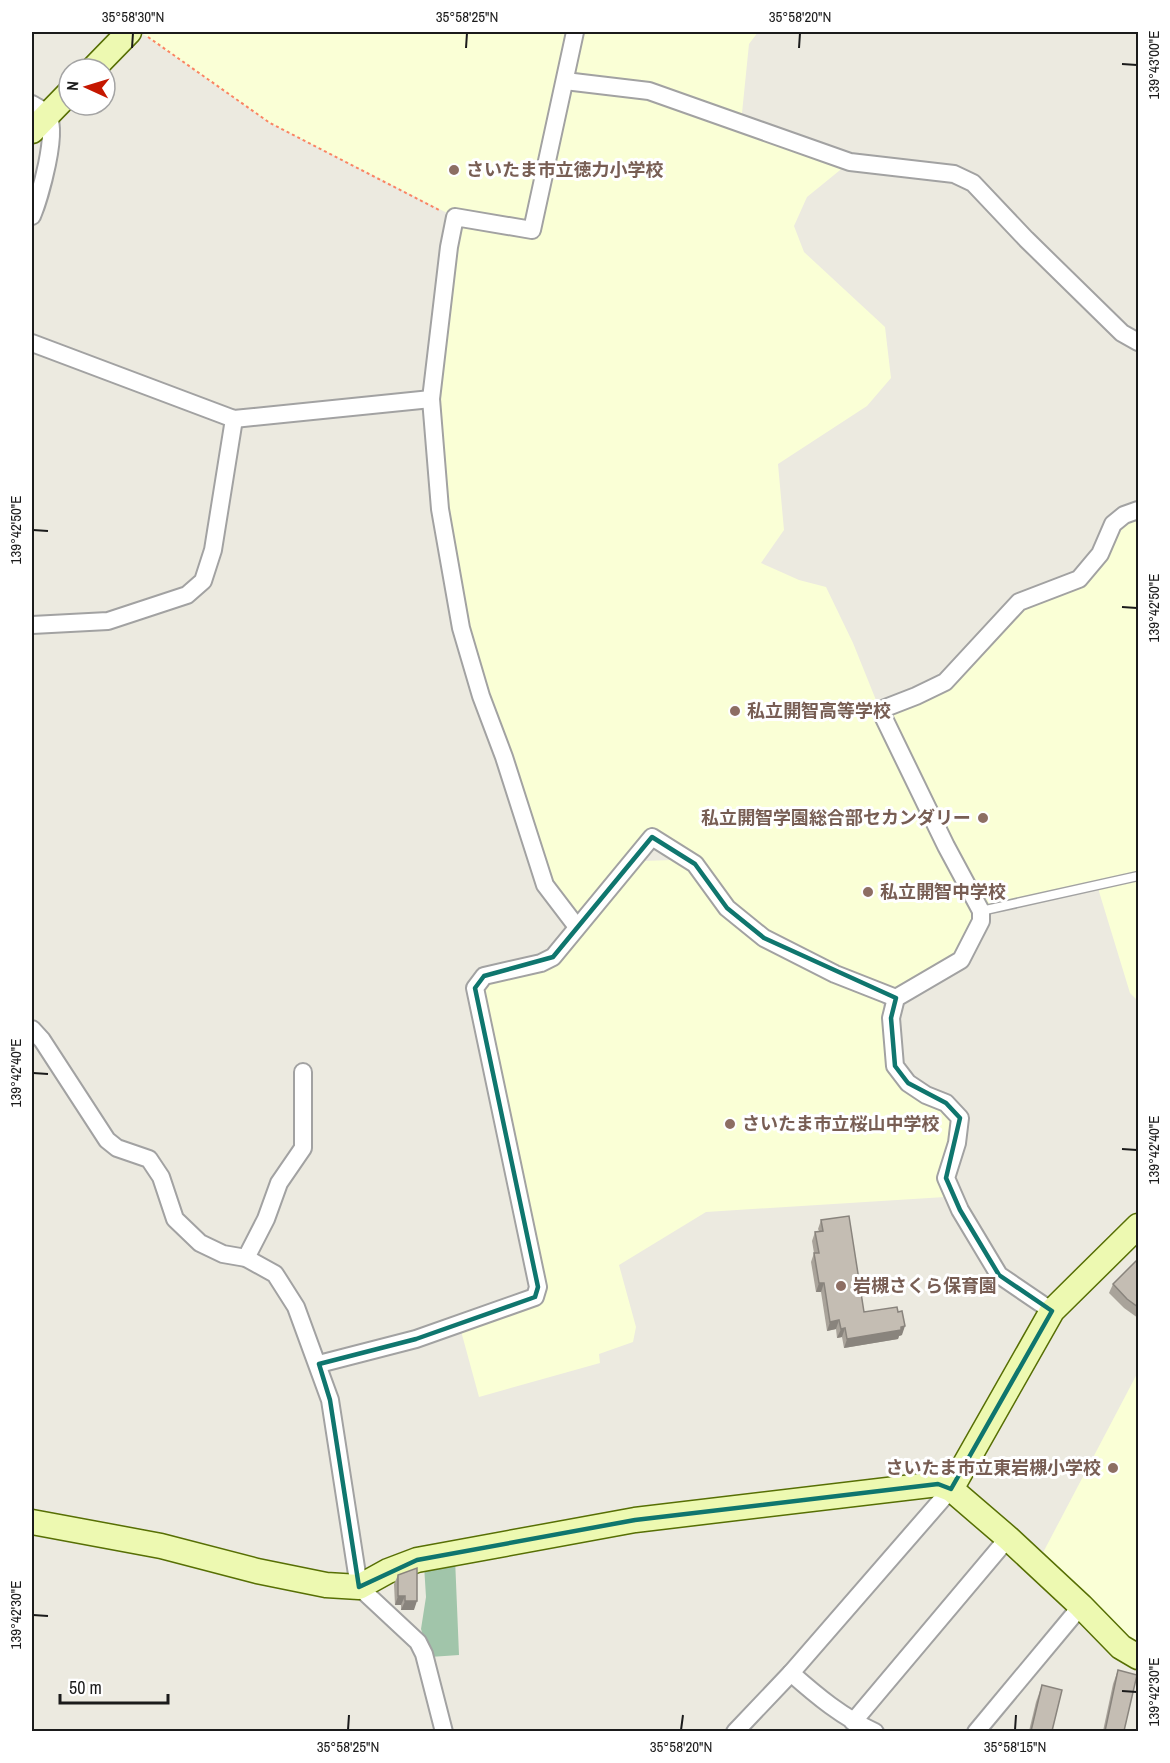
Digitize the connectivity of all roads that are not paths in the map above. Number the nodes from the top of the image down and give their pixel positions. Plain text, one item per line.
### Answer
1 (129, 32) edge
2 (575, 32) edge
3 (105, 57) edge
4 (565, 81) junction
5 (57, 102) edge
6 (37, 116) edge
7 (32, 216) edge
8 (1138, 342) edge
9 (32, 343) edge
10 (431, 399) junction
11 (234, 420) junction
12 (1138, 510) edge
13 (32, 625) edge
14 (1138, 876) edge
15 (981, 911) junction
16 (578, 927) junction
17 (896, 998) junction
18 (32, 1029) edge
19 (303, 1072) dead end
20 (1138, 1226) edge
21 (246, 1258) junction
22 (1052, 1311) junction
23 (319, 1364) junction
24 (951, 1489) junction
25 (32, 1522) edge
26 (1008, 1538) junction
27 (359, 1587) junction
28 (1081, 1606) junction
29 (1138, 1657) edge
30 (791, 1673) junction
31 (853, 1722) junction
32 (444, 1731) edge
33 (735, 1731) edge
34 (875, 1731) edge
35 (976, 1731) edge

1 - 3 street
2 - 4 street
4 - 8 street
4 - 10 street
5 - 6 street
6 - 7 street
9 - 11 street
10 - 11 street
10 - 16 street
11 - 13 street
12 - 15 street
14 - 15 lane
15 - 17 street
16 - 17 street
16 - 23 street
17 - 22 street
18 - 21 street
19 - 21 street
20 - 22 street
21 - 23 street
22 - 24 street
23 - 27 street
24 - 26 street
24 - 27 street
24 - 30 street
25 - 27 street
26 - 28 street
26 - 31 street
27 - 32 street
28 - 29 street
28 - 35 street
30 - 31 street
30 - 33 street
31 - 34 street

